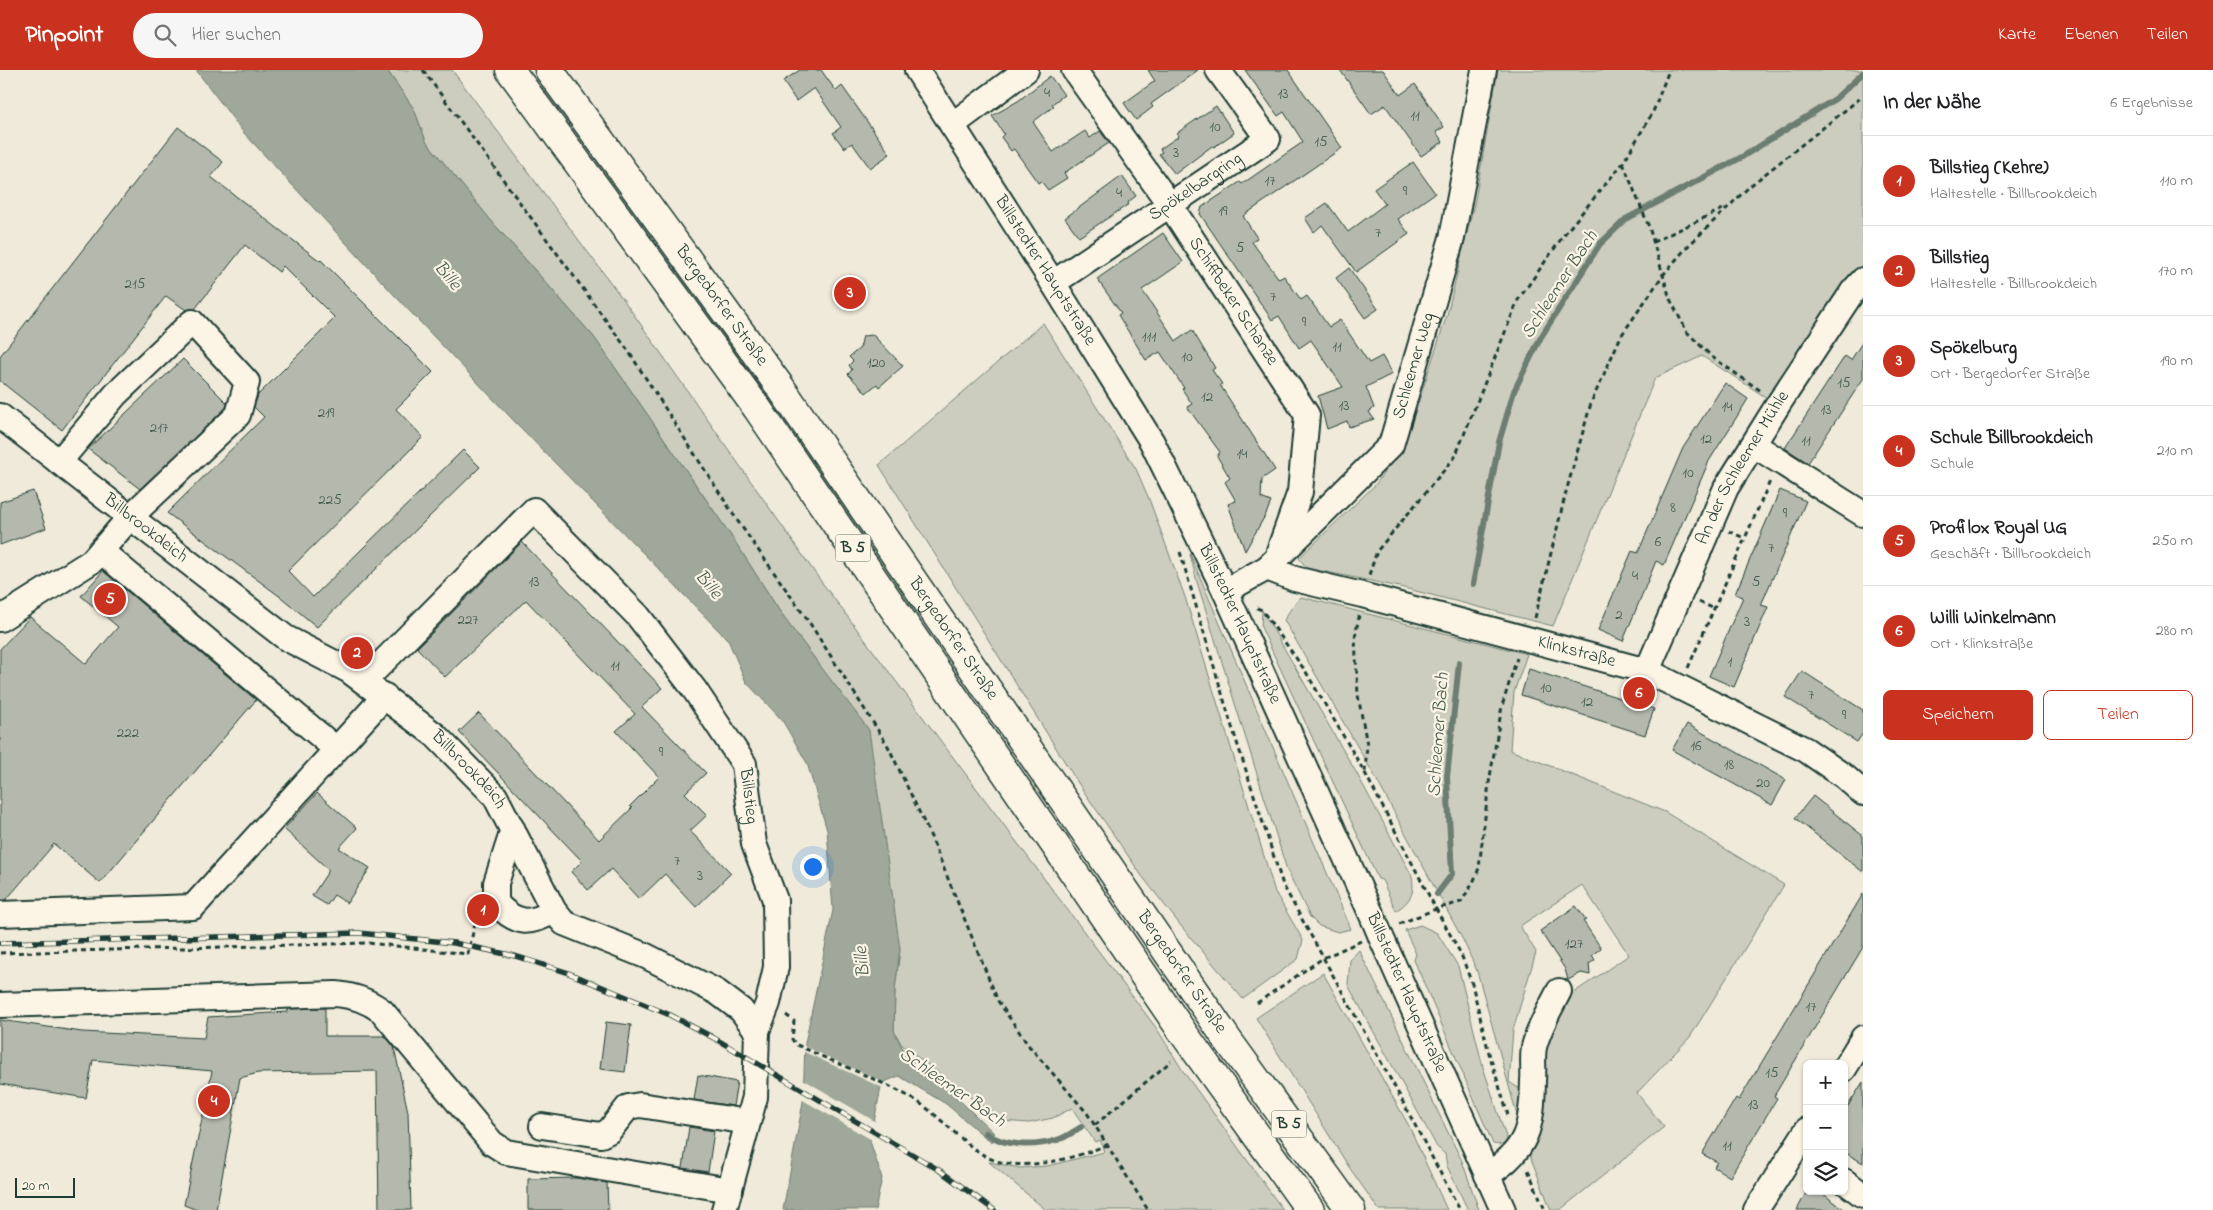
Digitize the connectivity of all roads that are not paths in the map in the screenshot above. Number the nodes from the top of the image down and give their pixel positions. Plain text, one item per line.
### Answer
1 (510, 70) edge
2 (549, 70) edge
3 (917, 70) edge
4 (1026, 70) edge
5 (1074, 70) edge
6 (1218, 70) edge
7 (1484, 70) edge
8 (952, 125) junction
9 (1170, 205) junction
10 (1863, 280) edge
11 (1053, 283) junction
12 (0, 416) edge
13 (1754, 445) junction
14 (59, 462) junction
15 (1863, 514) edge
16 (130, 517) junction
17 (101, 551) junction
18 (1272, 562) junction
19 (1225, 591) junction
20 (0, 619) edge
21 (374, 671) dead end
22 (1647, 671) junction
23 (384, 696) junction
24 (336, 749) junction
25 (1863, 793) edge
26 (513, 830) junction
27 (554, 911) junction
28 (0, 914) edge
29 (1560, 991) dead end
30 (0, 1005) edge
31 (757, 1032) junction
32 (1863, 1038) edge
33 (1848, 1062) edge
34 (748, 1122) junction
35 (542, 1126) dead end
36 (1803, 1144) edge
37 (1487, 1175) junction
38 (1848, 1183) edge
39 (1863, 1194) edge
40 (727, 1200) edge
41 (1310, 1210) edge
42 (1351, 1210) edge
43 (1503, 1210) edge
44 (1756, 1210) edge

1 - 41 highway, Bergedorfer Straße / B 5
2 - 42 highway, Bergedorfer Straße / B 5
3 - 8 street, Billstedter Hauptstraße
4 - 8 street
5 - 9 street, Schiffbeker Schanze
6 - 9 street, Spökelbargring
7 - 18 street, Schleemer Weg
8 - 11 street, Billstedter Hauptstraße
9 - 11 street, Spökelbargring
9 - 18 street, Schiffbeker Schanze
10 - 13 street, An der Schleemer Mühle
11 - 19 street, Billstedter Hauptstraße
12 - 14 street, Billbrookdeich
13 - 15 street
13 - 22 street, An der Schleemer Mühle
14 - 16 street, Billbrookdeich
14 - 16 street
16 - 17 street
16 - 23 street, Billbrookdeich
17 - 20 street
17 - 24 street
18 - 19 street, Schleemer Weg
18 - 22 street, Klinkstraße
19 - 37 street, Billstedter Hauptstraße
21 - 31 street, Billstieg
22 - 25 street, Klinkstraße
23 - 24 street
23 - 26 street, Billbrookdeich
24 - 28 street
26 - 27 street, Billbrookdeich
26 - 27 street
27 - 31 street, Billbrookdeich
29 - 37 street
30 - 40 street
31 - 34 street
32 - 33 street
34 - 35 street
34 - 40 street
36 - 44 street
37 - 43 street, Billstedter Hauptstraße
38 - 39 street

